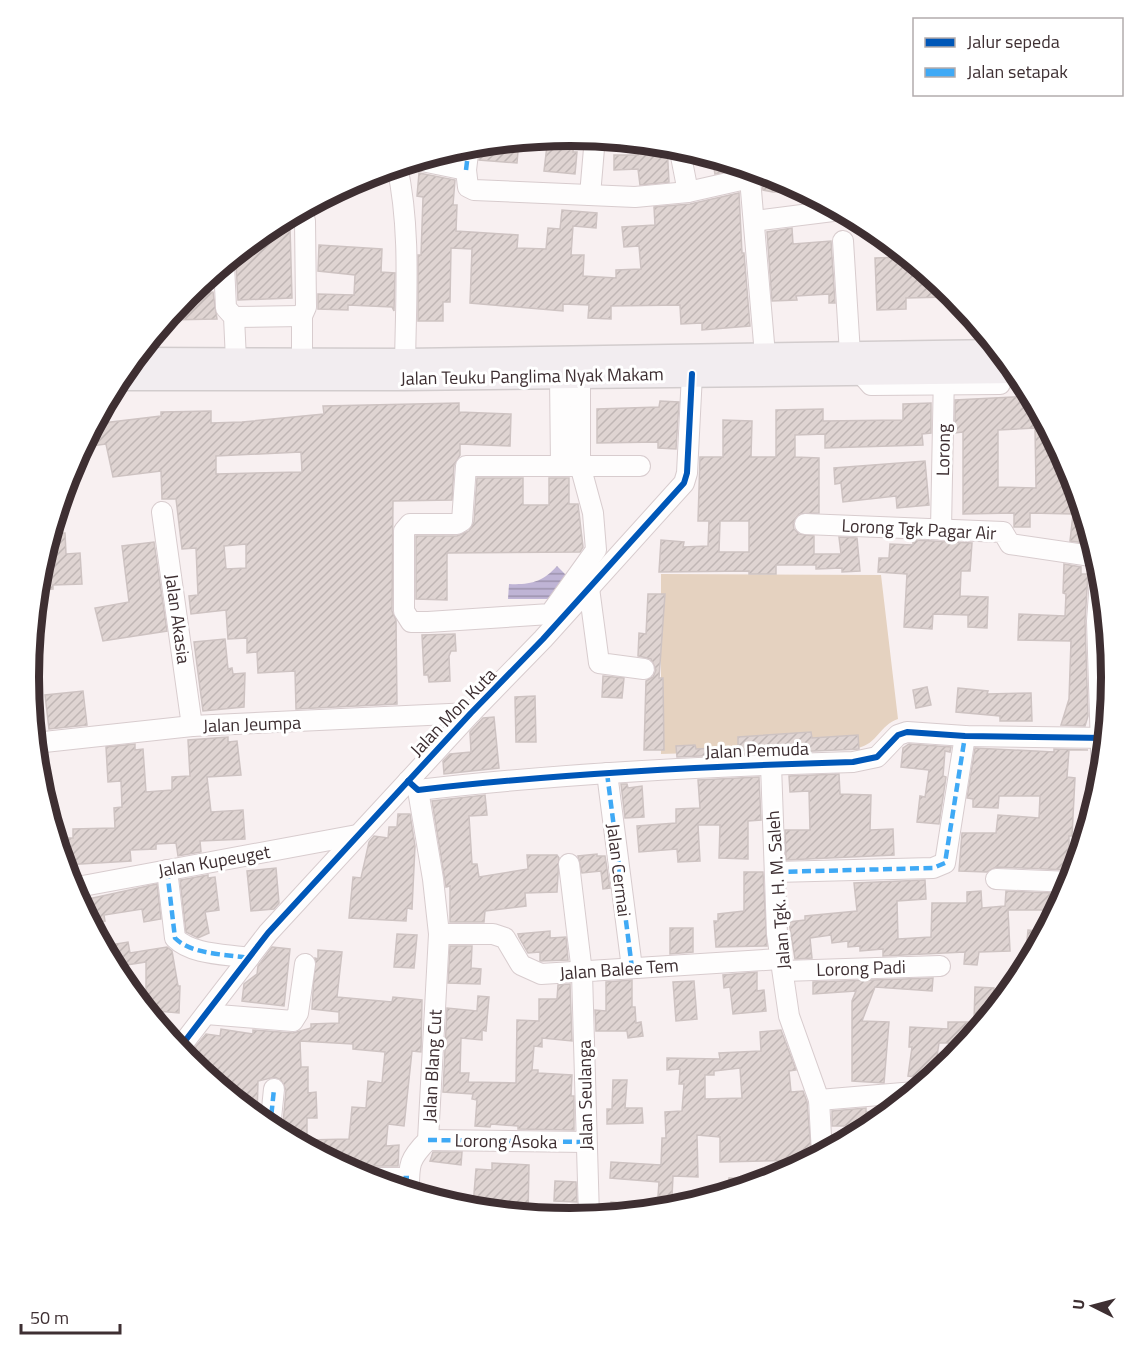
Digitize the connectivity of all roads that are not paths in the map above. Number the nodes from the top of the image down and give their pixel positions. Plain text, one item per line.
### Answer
1 (593, 147) edge
2 (468, 156) edge
3 (681, 158) edge
4 (435, 164) edge
5 (466, 170) junction
6 (398, 175) edge
7 (743, 175) edge
8 (749, 177) edge
9 (688, 192) junction
10 (590, 195) junction
11 (826, 212) edge
12 (302, 219) edge
13 (754, 220) junction
14 (843, 241) dead end
15 (224, 273) edge
16 (302, 316) junction
17 (234, 317) junction
18 (765, 356) junction
19 (994, 356) edge
20 (995, 358) edge
21 (144, 360) edge
22 (236, 360) junction
23 (302, 360) junction
24 (903, 363) junction
25 (857, 364) junction
26 (405, 370) junction
27 (578, 371) junction
28 (692, 374) junction
29 (132, 378) edge
30 (944, 378) junction
31 (571, 466) junction
32 (640, 466) dead end
33 (162, 512) dead end
34 (805, 524) dead end
35 (941, 529) junction
36 (1088, 556) edge
37 (589, 588) junction
38 (1098, 613) edge
39 (644, 669) dead end
40 (1101, 704) edge
41 (471, 713) junction
42 (192, 726) junction
43 (965, 736) junction
44 (1098, 738) edge
45 (44, 742) edge
46 (771, 765) junction
47 (607, 773) junction
48 (413, 785) junction
49 (357, 835) junction
50 (569, 864) dead end
51 (167, 870) junction
52 (775, 872) junction
53 (996, 879) dead end
54 (1061, 882) edge
55 (82, 886) edge
56 (439, 934) junction
57 (249, 958) junction
58 (305, 964) dead end
59 (782, 965) junction
60 (940, 966) dead end
61 (632, 968) junction
62 (582, 973) junction
63 (206, 1014) junction
64 (185, 1042) edge
65 (274, 1089) dead end
66 (901, 1093) edge
67 (819, 1100) junction
68 (271, 1116) edge
69 (428, 1140) junction
70 (585, 1142) junction
71 (822, 1145) edge
72 (409, 1183) edge
73 (588, 1207) edge

1 - 10 street
2 - 5 street
3 - 9 street
4 - 5 street
5 - 10 street
6 - 26 street
7 - 9 street
8 - 13 street
9 - 10 street
11 - 13 street
12 - 16 street
13 - 18 street
14 - 25 street
15 - 17 street
16 - 17 street
16 - 23 street
17 - 22 street
18 - 25 main road, Jalan Teuku Panglima Nyak Makam
18 - 27 main road, Jalan Teuku Panglima Nyak Makam
19 - 24 main road, Jalan Teuku Panglima Nyak Makam
20 - 30 main road, Jalan Teuku Panglima Nyak Makam
21 - 22 main road, Jalan Teuku Panglima Nyak Makam
22 - 23 main road, Jalan Teuku Panglima Nyak Makam
23 - 26 main road, Jalan Teuku Panglima Nyak Makam
24 - 25 main road, Jalan Teuku Panglima Nyak Makam
24 - 30 main road, Jalan Teuku Panglima Nyak Makam
25 - 28 main road, Jalan Teuku Panglima Nyak Makam
25 - 30 street
26 - 27 main road, Jalan Teuku Panglima Nyak Makam
26 - 29 main road, Jalan Teuku Panglima Nyak Makam
27 - 28 main road, Jalan Teuku Panglima Nyak Makam
27 - 31 street
28 - 37 street, Jalan Mon Kuta
30 - 35 street, Lorong
31 - 31 street
31 - 32 street
33 - 42 street, Jalan Akasia
34 - 35 street, Lorong Tgk Pagar Air
35 - 36 street, Lorong Tgk Pagar Air
37 - 39 street
37 - 41 street, Jalan Mon Kuta
38 - 40 street
41 - 42 street, Jalan Jeumpa
41 - 48 street, Jalan Mon Kuta
42 - 45 street, Jalan Jeumpa
43 - 44 street, Jalan Pemuda
43 - 46 street, Jalan Pemuda
43 - 52 street
46 - 47 street, Jalan Pemuda
46 - 52 street, Jalan Tgk. H. M. Saleh
47 - 48 street, Jalan Pemuda
47 - 61 street, Jalan Cermai
48 - 49 street, Jalan Mon Kuta
48 - 56 street, Jalan Blang Cut
49 - 51 street, Jalan Kupeuget
49 - 57 street, Jalan Mon Kuta
50 - 62 street, Jalan Seulanga
51 - 55 street, Jalan Kupeuget
51 - 57 street
52 - 59 street, Jalan Tgk. H. M. Saleh
53 - 54 street
56 - 62 street, Jalan Balee Tem
56 - 69 street, Jalan Blang Cut
57 - 63 street, Jalan Mon Kuta
58 - 63 street
59 - 60 street, Lorong Padi
59 - 61 street, Jalan Balee Tem
59 - 67 street, Jalan Tgk. H. M. Saleh
61 - 62 street, Jalan Balee Tem
62 - 70 street, Jalan Seulanga
63 - 64 street, Jalan Mon Kuta
65 - 68 street
66 - 67 street
67 - 71 street, Jalan Tgk. H. M. Saleh
69 - 70 street, Lorong Asoka
69 - 72 street, Jalan Blang Cut
70 - 73 street, Jalan Seulanga

